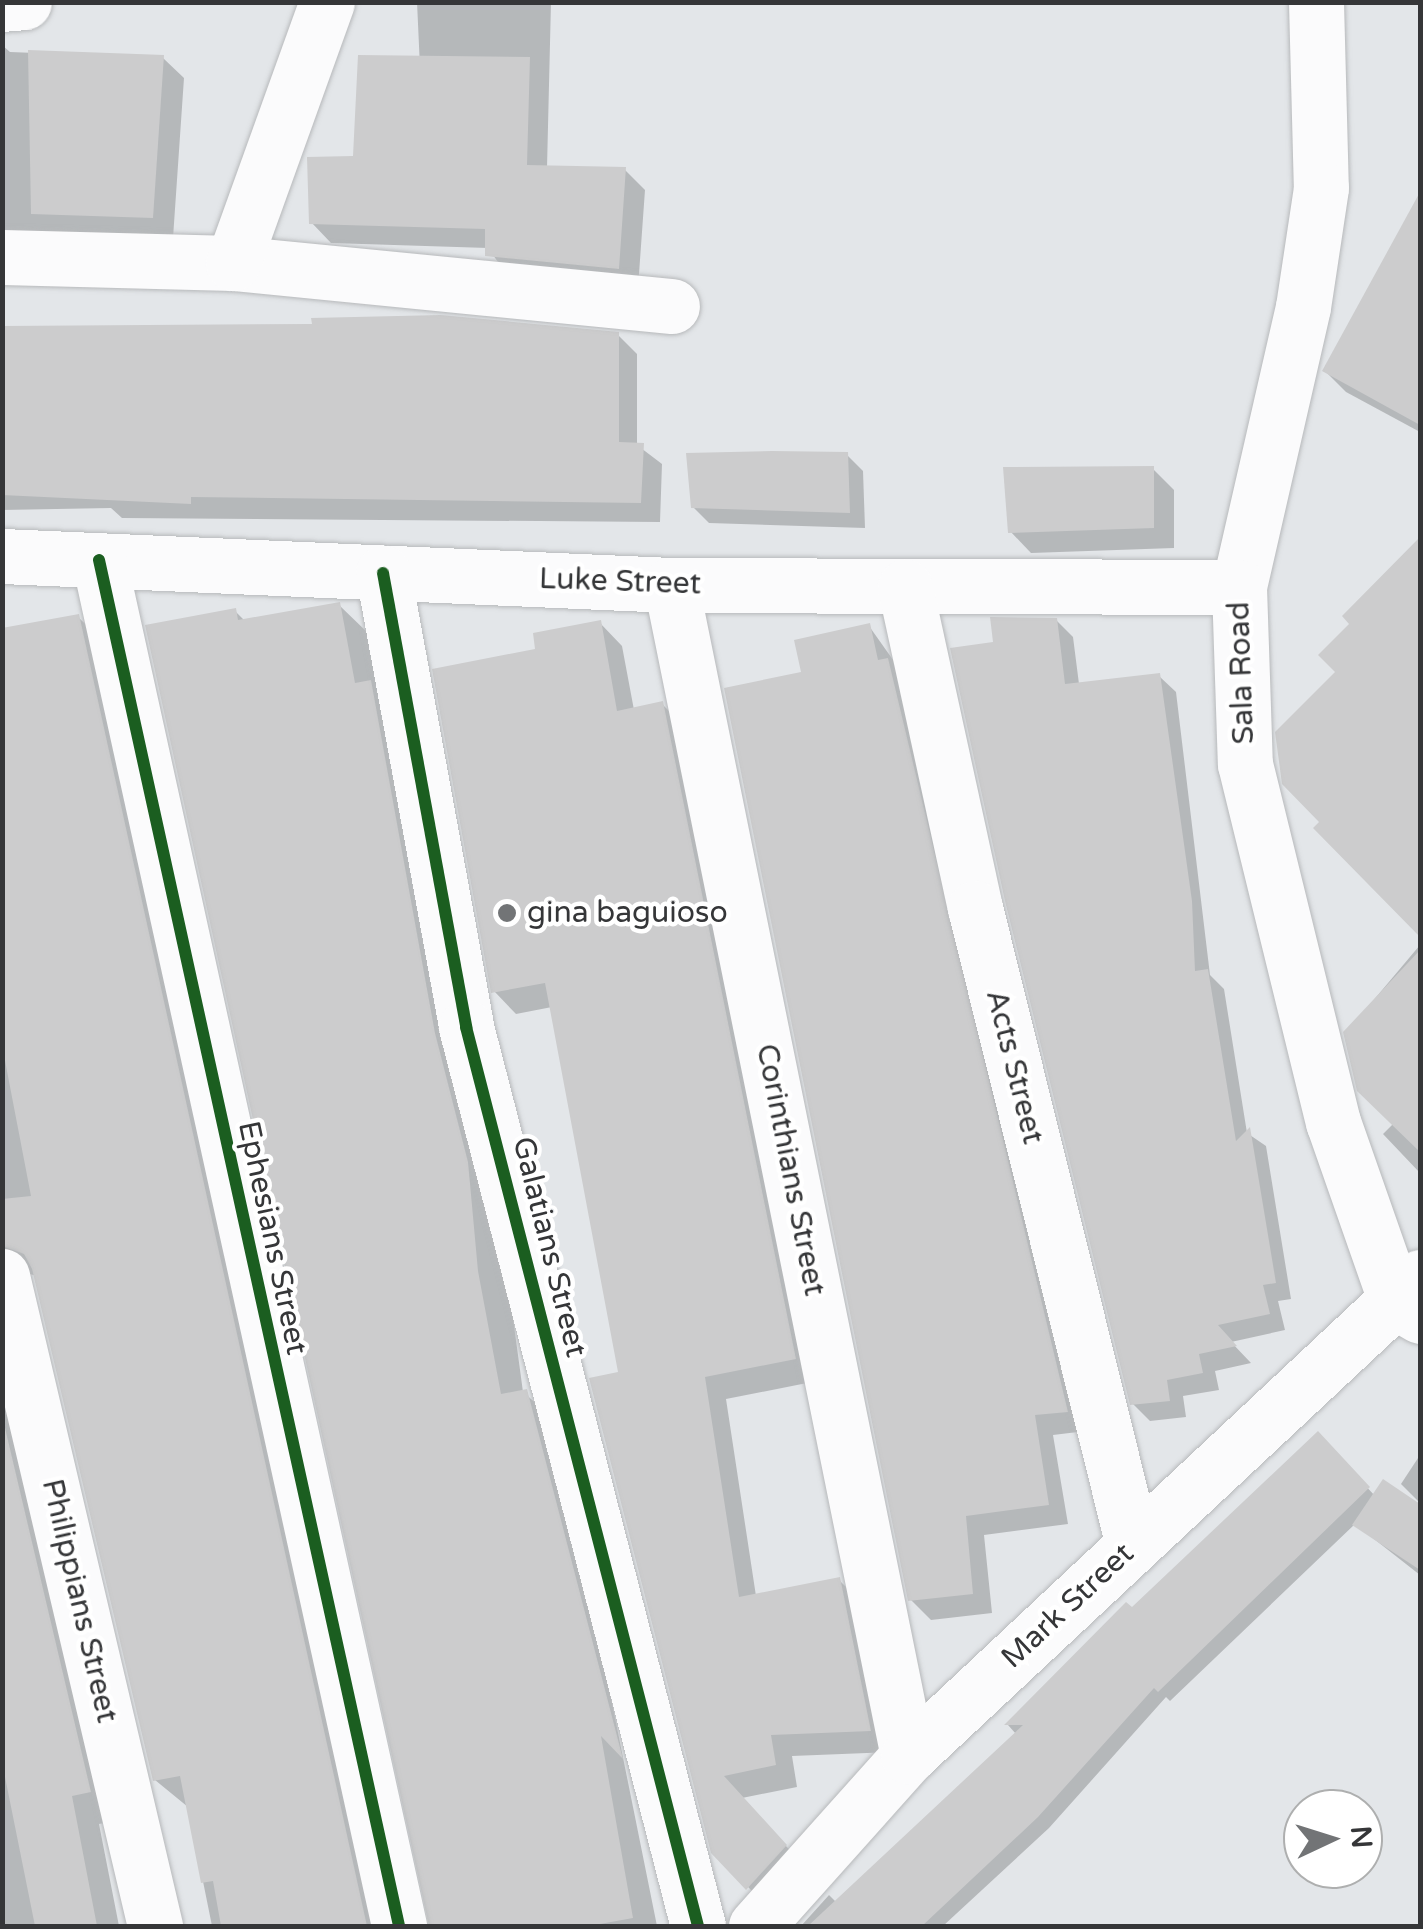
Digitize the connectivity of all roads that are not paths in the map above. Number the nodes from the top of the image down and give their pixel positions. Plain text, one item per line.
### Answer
1 (24, 2) edge
2 (327, 2) edge
3 (1316, 2) edge
4 (2, 4) edge
5 (2, 256) edge
6 (233, 263) junction
7 (672, 306) dead end
8 (2, 556) edge
9 (99, 560) junction
10 (383, 573) junction
11 (671, 585) junction
12 (905, 587) junction
13 (1239, 587) junction
14 (2, 1276) edge
15 (1412, 1299) edge
16 (1133, 1545) junction
17 (908, 1756) junction
18 (155, 1926) edge
19 (399, 1926) edge
20 (698, 1926) edge
21 (756, 1926) edge

1 - 4 street
2 - 6 street
3 - 13 street, Sala Road
5 - 6 street
6 - 7 street
8 - 9 street, Luke Street
9 - 10 street, Luke Street
9 - 19 street, Ephesians Street
10 - 11 street, Luke Street
10 - 20 street, Galatians Street
11 - 12 street, Luke Street
11 - 17 street, Corinthians Street
12 - 13 street, Luke Street
12 - 16 street, Acts Street
13 - 15 street, Sala Road
14 - 18 street, Philippians Street
15 - 16 street, Mark Street
16 - 17 street, Mark Street
17 - 21 street, Mark Street

